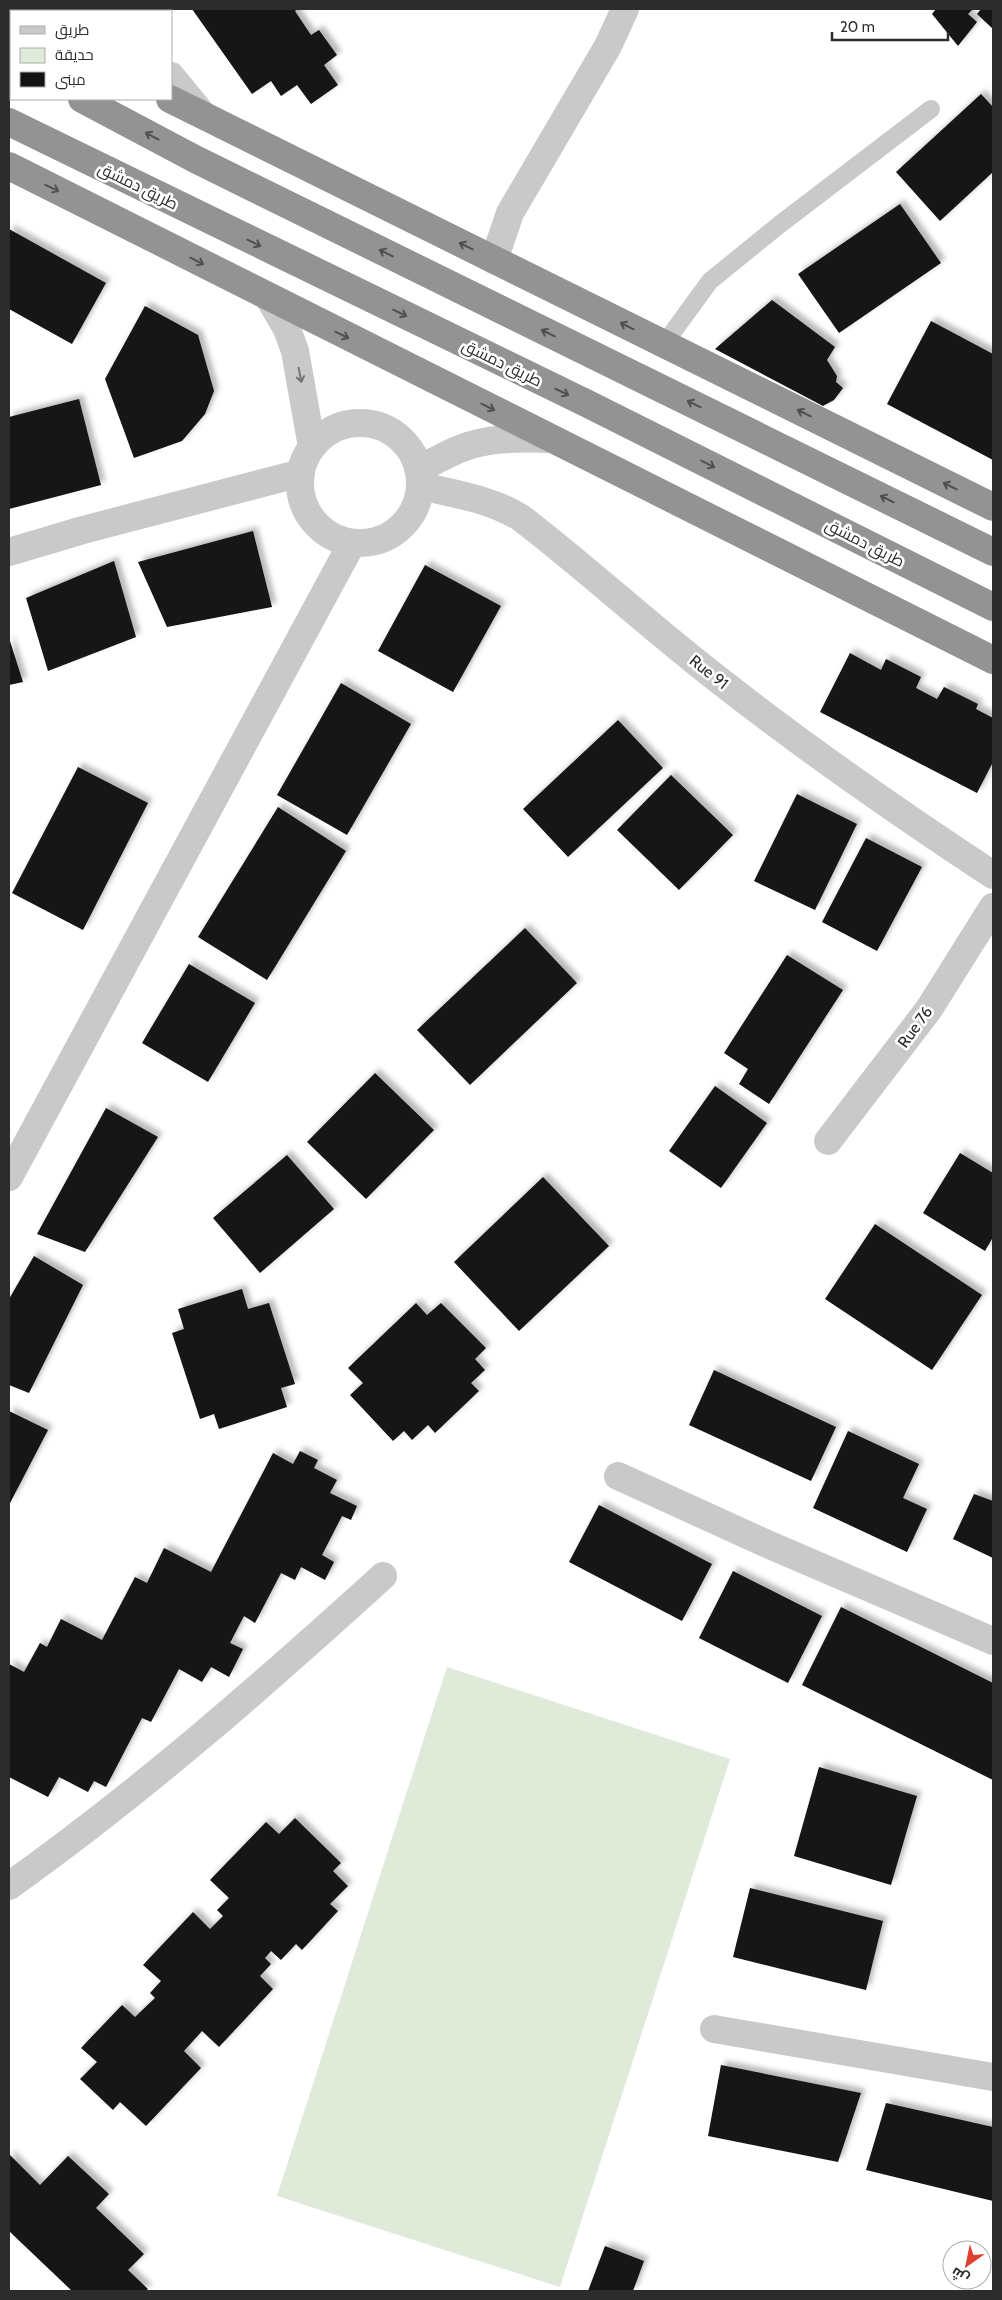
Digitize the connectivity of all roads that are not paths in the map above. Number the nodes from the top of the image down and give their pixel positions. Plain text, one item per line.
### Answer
1 (625, 9) edge
2 (172, 77) edge
3 (84, 100) edge
4 (172, 100) edge
5 (931, 109) dead end
6 (202, 114) junction
7 (9, 122) edge
8 (9, 166) edge
9 (494, 260) junction
10 (269, 298) junction
11 (664, 344) junction
12 (552, 439) junction
13 (312, 447) junction
14 (301, 473) junction
15 (420, 478) junction
16 (993, 507) edge
17 (352, 543) junction
18 (9, 552) edge
19 (993, 552) edge
20 (993, 607) edge
21 (993, 660) edge
22 (993, 875) edge
23 (993, 907) edge
24 (828, 1141) dead end
25 (9, 1177) edge
26 (618, 1476) dead end
27 (383, 1576) dead end
28 (993, 1641) edge
29 (9, 1886) edge
30 (714, 2029) dead end
31 (993, 2077) edge

1 - 9 street
2 - 6 street
19 -> 3 highway
4 - 6 highway
5 - 11 lane
9 -> 6 highway
7 -> 20 highway, طريق دمشق
8 -> 10 highway
11 -> 9 highway
10 -> 12 highway
10 -> 13 street
16 -> 11 highway
12 - 15 street
12 - 21 highway
13 - 14 street
13 - 15 street
14 - 17 street
14 - 18 street
15 - 17 street
15 - 22 street, Rue 91
17 - 25 street
23 - 24 street, Rue 76
26 - 28 street
27 - 29 street
30 - 31 street

